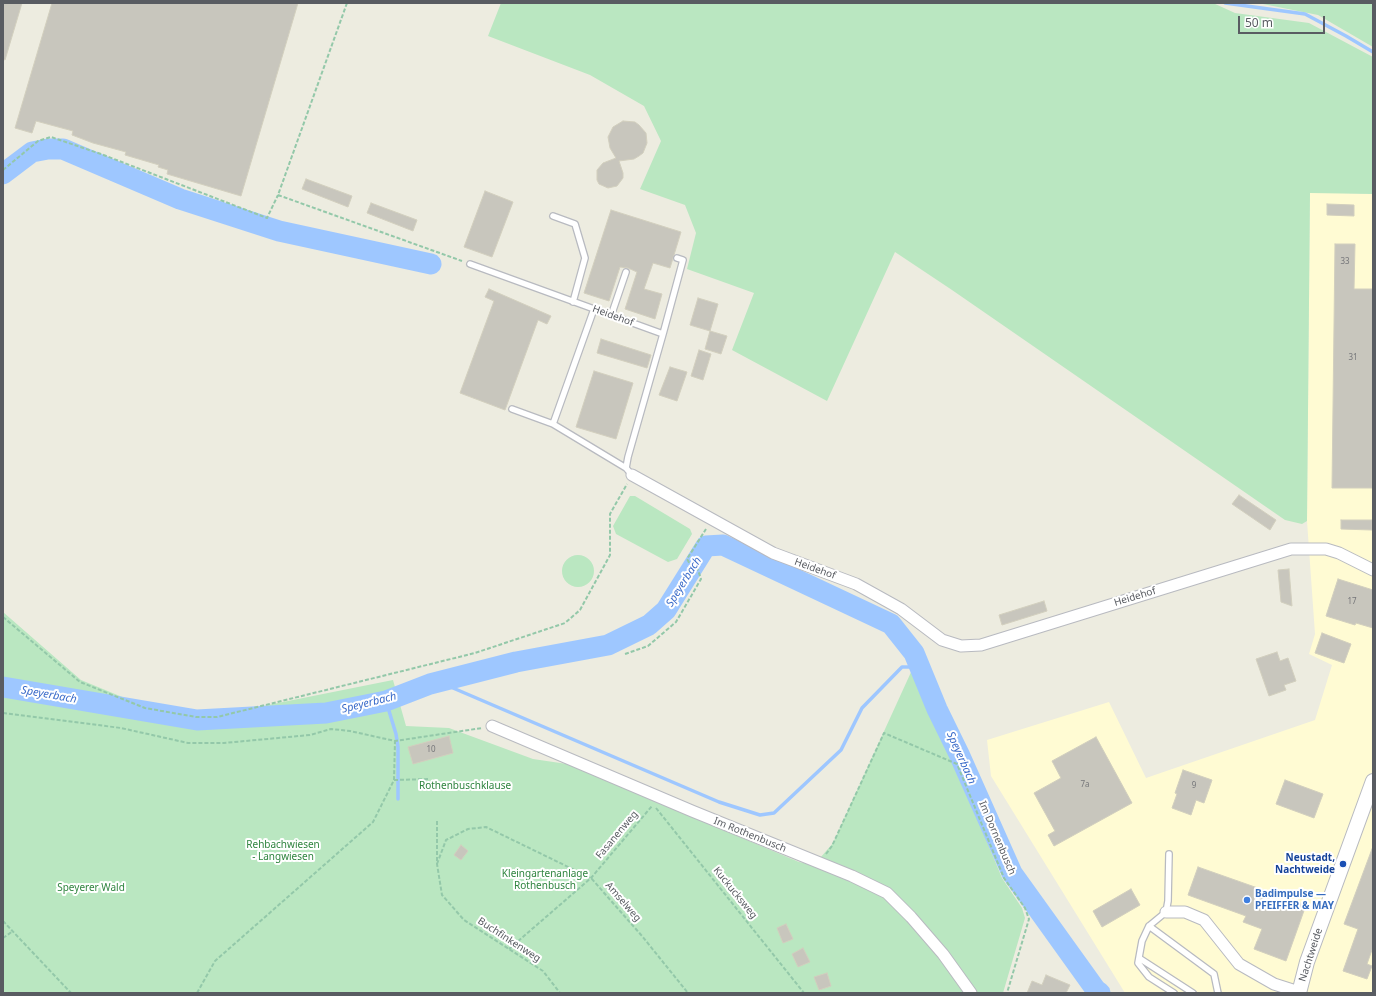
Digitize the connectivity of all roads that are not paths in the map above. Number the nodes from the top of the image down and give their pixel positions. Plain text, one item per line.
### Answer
1 (553, 216) dead end
2 (677, 258) dead end
3 (470, 264) road end
4 (626, 272) dead end
5 (573, 302) junction
6 (594, 309) junction
7 (611, 316) junction
8 (663, 334) junction
9 (512, 409) dead end
10 (553, 424) junction
11 (629, 472) junction
12 (1373, 570) edge
13 (492, 726) road end
14 (1373, 781) edge
15 (1369, 807) edge
16 (1169, 854) dead end
17 (1166, 912) junction
18 (1149, 926) junction
19 (1139, 958) junction
20 (1299, 992) edge
21 (971, 993) edge
22 (1174, 993) edge
23 (1193, 993) edge
24 (1218, 993) edge

1 - 5 lane
2 - 8 lane
3 - 5 lane, Heidehof
4 - 7 lane
5 - 6 lane, Heidehof
6 - 7 lane, Heidehof
6 - 10 lane
7 - 8 lane, Heidehof
8 - 11 lane
9 - 10 lane
10 - 11 lane
11 - 12 street, Heidehof
13 - 21 street, Im Rothenbusch
14 - 15 street, Nachtweide
15 - 20 street, Nachtweide
16 - 17 lane
17 - 18 lane
17 - 20 street, Nachtweide
18 - 19 lane
18 - 24 lane
19 - 22 lane
19 - 23 lane

